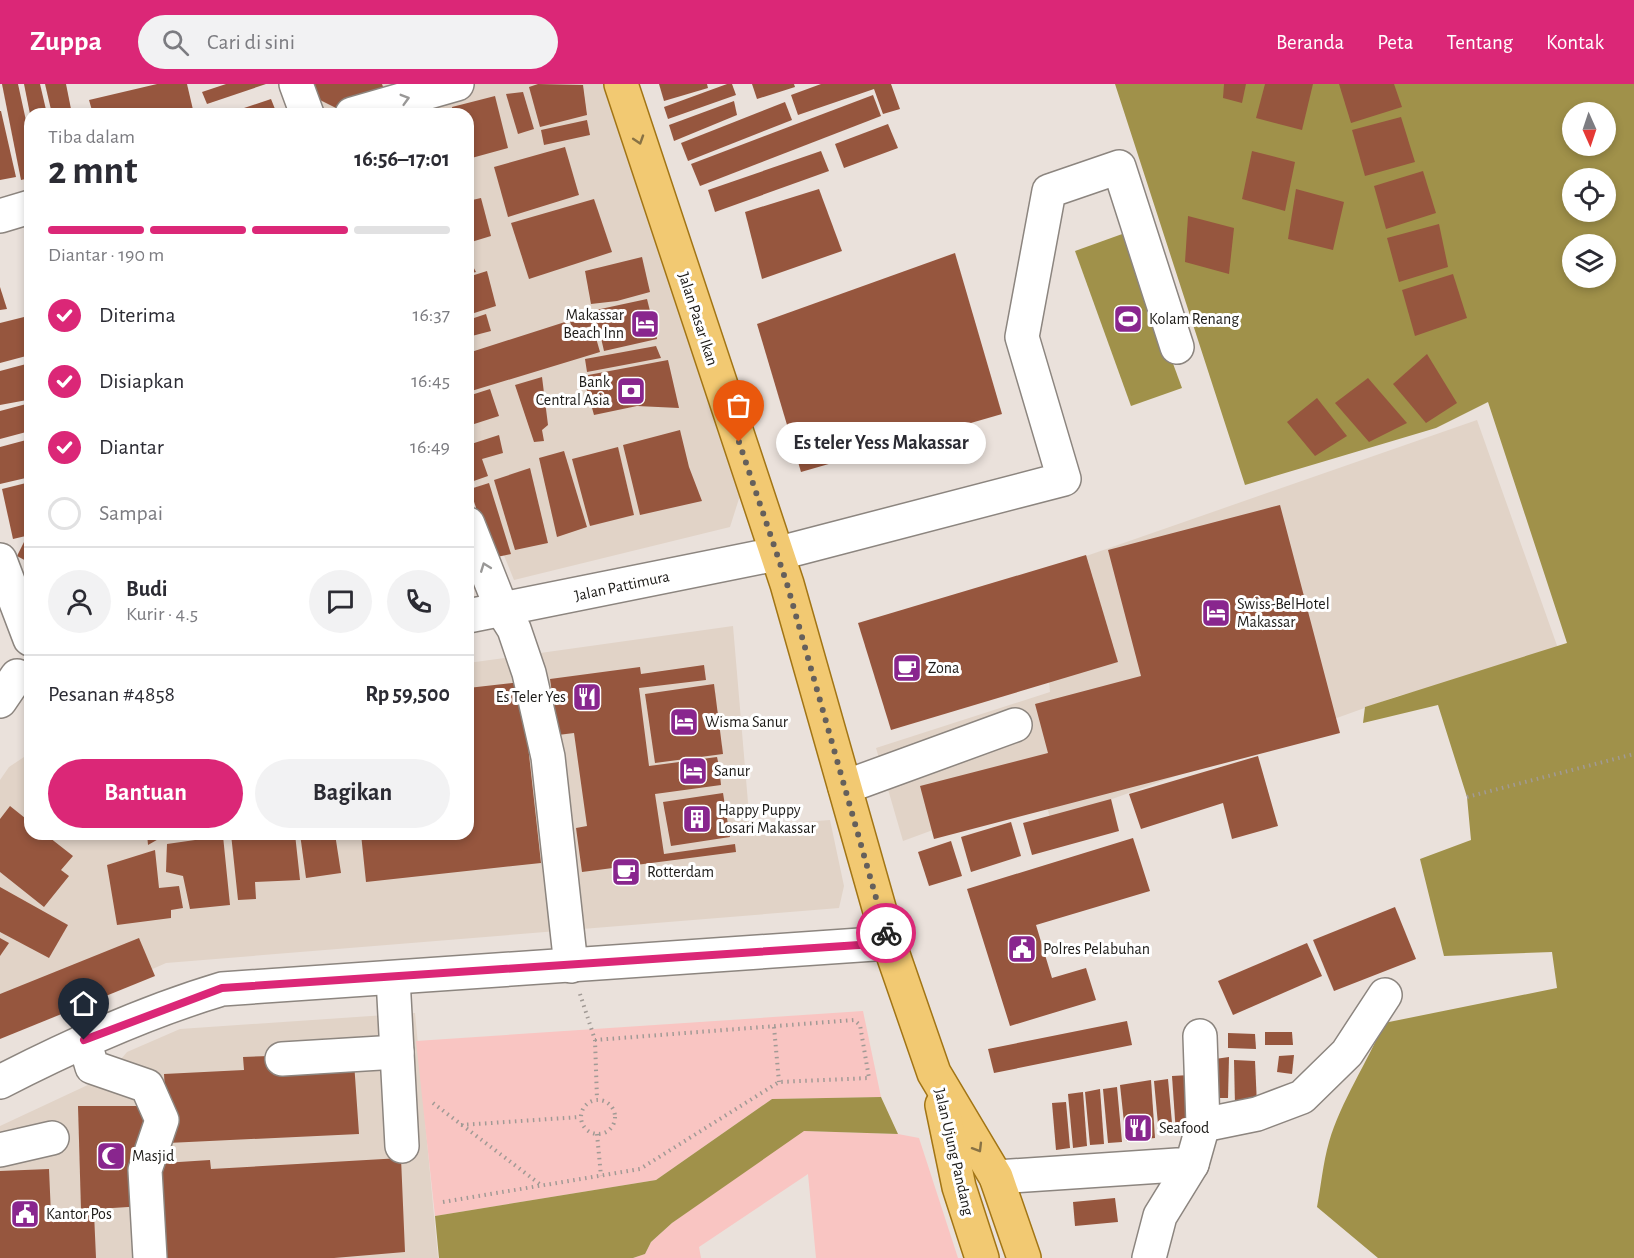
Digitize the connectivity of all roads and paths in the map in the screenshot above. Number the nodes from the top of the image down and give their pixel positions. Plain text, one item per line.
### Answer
1 (296, 84) edge
2 (458, 84) edge
3 (621, 84) edge
4 (305, 108) edge
5 (373, 108) edge
6 (24, 209) edge
7 (0, 216) edge
8 (1178, 347) dead end
9 (474, 539) edge
10 (776, 554) junction
11 (0, 560) edge
12 (502, 610) junction
13 (474, 615) edge
14 (24, 623) edge
15 (1015, 725) dead end
16 (1634, 754) edge
17 (845, 787) junction
18 (1467, 797) dead end
19 (889, 943) junction
20 (571, 966) junction
21 (393, 978) junction
22 (1384, 996) dead end
23 (774, 1026) junction
24 (1200, 1036) dead end
25 (84, 1040) junction
26 (595, 1040) junction
27 (397, 1052) junction
28 (282, 1059) dead end
29 (937, 1080) junction
30 (779, 1082) junction
31 (0, 1083) edge
32 (597, 1099) junction
33 (433, 1103) dead end
34 (580, 1117) junction
35 (461, 1125) junction
36 (1203, 1125) junction
37 (597, 1134) junction
38 (52, 1138) dead end
39 (402, 1146) dead end
40 (0, 1150) edge
41 (1192, 1164) junction
42 (601, 1176) junction
43 (996, 1177) junction
44 (541, 1185) junction
45 (443, 1202) dead end
46 (150, 1258) edge
47 (982, 1258) edge
48 (1024, 1258) edge
49 (1149, 1258) edge

1 - 4 street
5 -> 2 street
3 -> 10 main road, Jalan Pasar Ikan
6 - 7 street
8 - 10 street, Jalan Pattimura
12 -> 9 street
10 - 12 street, Jalan Pattimura
10 - 17 main road, Jalan Ujung Pandang
11 - 14 street
12 - 13 street, Jalan Pattimura
12 - 20 street
15 - 17 street
16 - 18 path
17 - 19 main road, Jalan Ujung Pandang
19 - 20 street
19 - 29 main road, Jalan Ujung Pandang
20 - 21 street
20 - 26 path
21 - 25 street
21 - 27 street
22 - 36 street
23 - 26 path
23 - 30 path
23 - 30 path
24 - 36 street
25 - 31 street
25 - 46 street
26 - 32 path
27 - 28 street
27 - 39 street
29 -> 43 main road, Jalan Ujung Pandang
29 - 47 main road, Jalan Ujung Pandang
30 - 42 path
32 - 34 path
32 - 37 path
33 - 35 path
34 - 35 path
34 - 37 path
35 - 44 path
36 - 41 street
37 - 42 path
38 - 40 street
41 - 43 street
41 - 49 street
42 - 44 path
43 - 48 main road, Jalan Ujung Pandang
44 - 45 path

